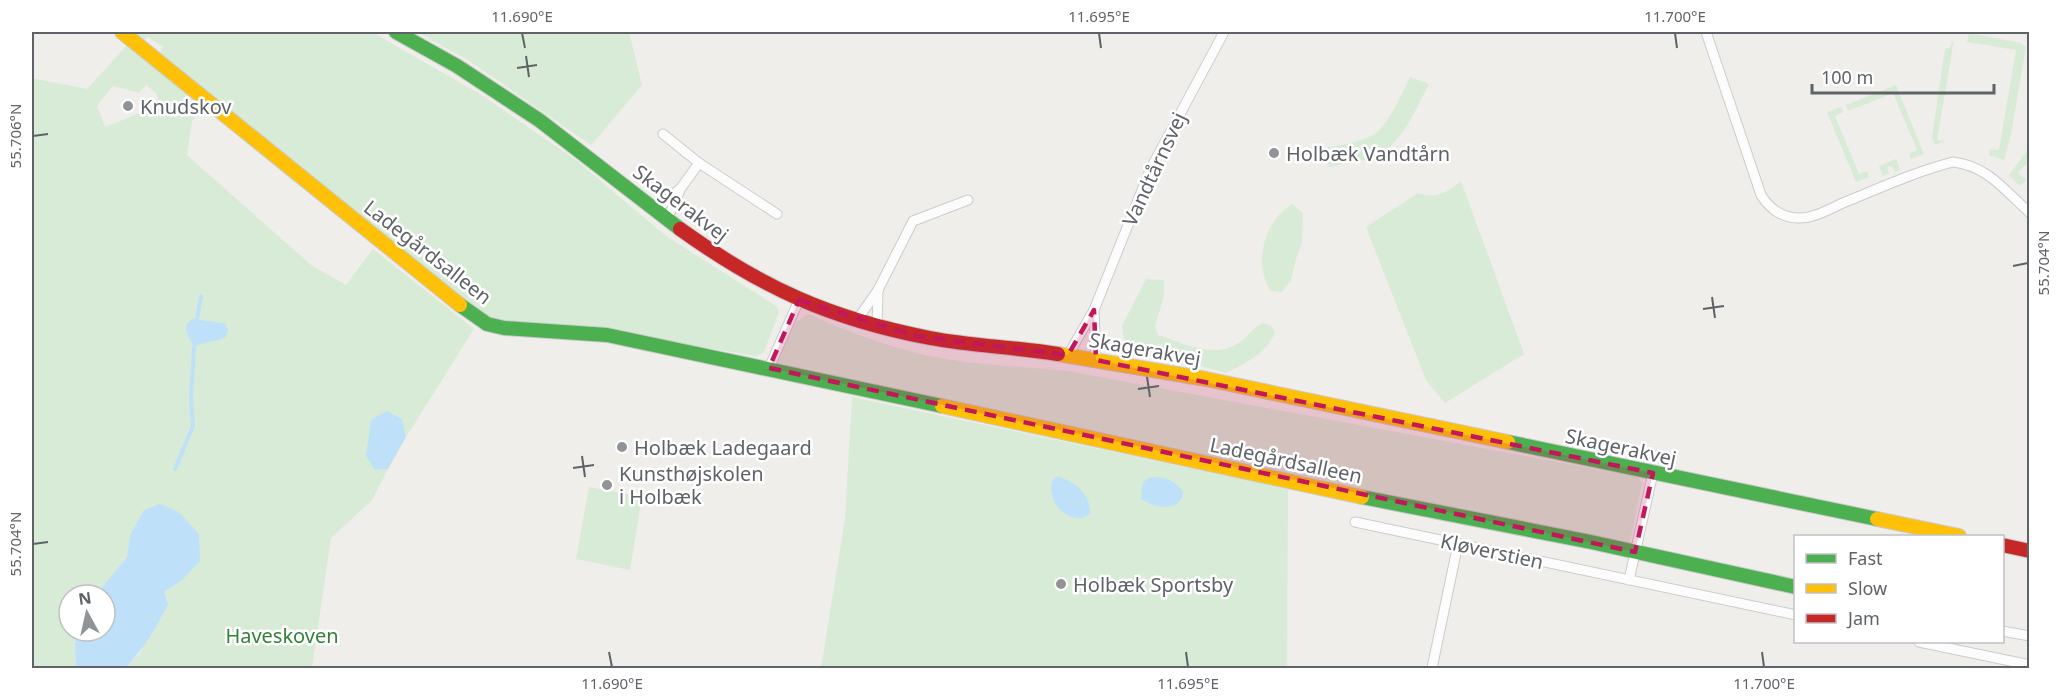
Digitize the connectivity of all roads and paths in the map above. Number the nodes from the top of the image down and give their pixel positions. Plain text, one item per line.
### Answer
1 (122, 32) edge
2 (396, 32) edge
3 (1224, 32) edge
4 (1706, 32) edge
5 (663, 134) dead end
6 (699, 163) junction
7 (681, 188) junction
8 (968, 200) dead end
9 (656, 210) junction
10 (2030, 213) edge
11 (777, 214) dead end
12 (668, 220) junction
13 (878, 290) junction
14 (799, 300) junction
15 (1094, 310) junction
16 (856, 320) junction
17 (877, 326) junction
18 (1068, 355) junction
19 (1096, 360) junction
20 (769, 368) junction
21 (1653, 473) junction
22 (1354, 522) dead end
23 (1949, 535) edge
24 (1458, 544) junction
25 (2004, 545) edge
26 (2030, 551) edge
27 (1635, 552) junction
28 (1629, 580) junction
29 (1794, 587) edge
30 (1794, 615) edge
31 (2004, 631) edge
32 (2030, 636) edge
33 (1924, 643) edge
34 (2030, 665) edge
35 (1432, 669) edge

1 - 20 street, Ladegårdsalleen
2 - 9 street, Skagerakvej
3 - 15 street, Vandtårnsvej
4 - 10 street
5 - 6 street
6 - 7 street
6 - 11 street
7 - 9 street
7 - 12 street
8 - 13 street
9 - 12 street, Skagerakvej
12 - 14 street, Skagerakvej
13 - 16 street
13 - 17 street
14 - 16 street, Skagerakvej
14 - 20 street
15 - 18 street, Vandtårnsvej
15 - 19 street, Vandtårnsvej
16 - 17 street, Skagerakvej
17 - 18 street, Skagerakvej
18 - 19 street, Skagerakvej
19 - 21 street, Skagerakvej
20 - 27 street, Ladegårdsalleen
21 - 23 street, Skagerakvej
21 - 27 street
22 - 24 street, Kløverstien
24 - 28 street, Kløverstien
24 - 35 street
25 - 26 street
27 - 28 street
27 - 29 street, Ladegårdsalleen
28 - 30 street, Kløverstien
31 - 32 street
33 - 34 street

